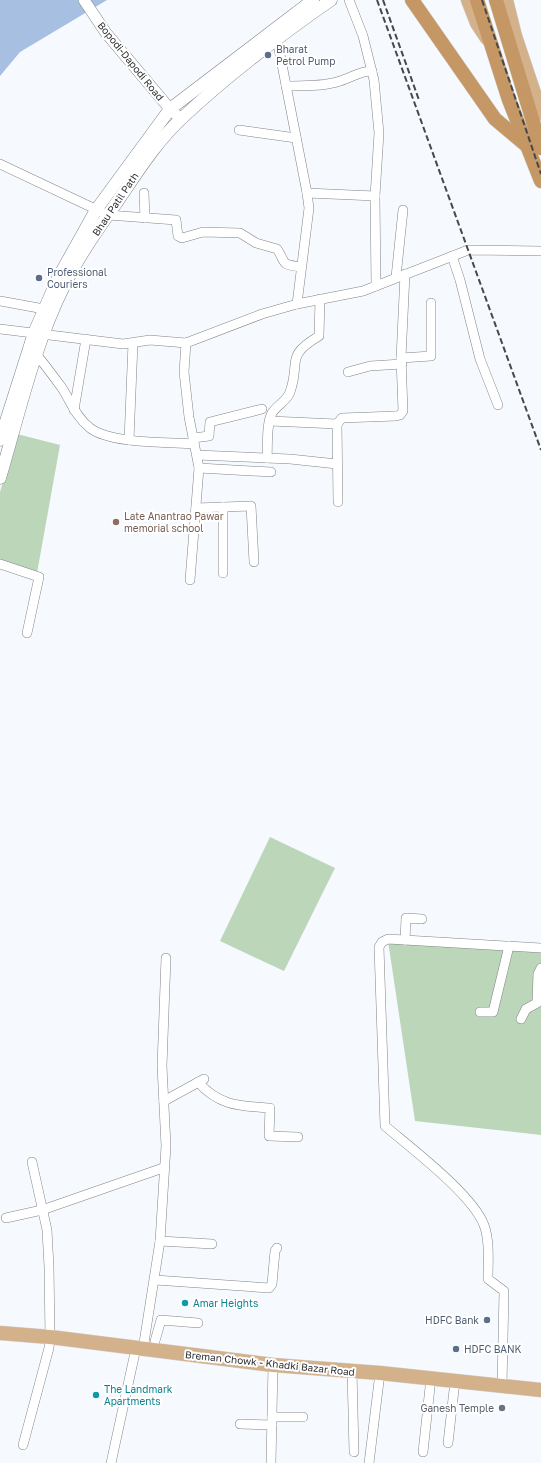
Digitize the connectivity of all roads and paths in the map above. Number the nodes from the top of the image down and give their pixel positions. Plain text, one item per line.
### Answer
1 (84, 0) edge
2 (313, 0) edge
3 (331, 0) edge
4 (349, 0) edge
5 (412, 0) edge
6 (468, 0) edge
7 (477, 0) edge
8 (496, 0) edge
9 (506, 0) edge
10 (277, 39) junction
11 (490, 44) junction
12 (372, 71) junction
13 (286, 86) junction
14 (509, 100) junction
15 (482, 102) junction
16 (170, 109) junction
17 (181, 119) junction
18 (533, 121) junction
19 (239, 130) dead end
20 (296, 138) junction
21 (534, 147) edge
22 (0, 164) edge
23 (541, 181) edge
24 (144, 193) dead end
25 (307, 193) junction
26 (375, 196) junction
27 (96, 210) junction
28 (403, 210) dead end
29 (108, 216) junction
30 (145, 218) junction
31 (541, 251) edge
32 (452, 256) junction
33 (301, 267) junction
34 (400, 275) junction
35 (376, 286) junction
36 (320, 299) junction
37 (0, 301) edge
38 (431, 303) dead end
39 (297, 304) junction
40 (44, 309) junction
41 (0, 329) edge
42 (39, 334) junction
43 (86, 339) junction
44 (133, 343) junction
45 (186, 343) junction
46 (36, 354) junction
47 (402, 361) junction
48 (348, 372) dead end
49 (498, 406) dead end
50 (262, 409) dead end
51 (74, 410) junction
52 (270, 421) junction
53 (337, 424) junction
54 (0, 440) edge
55 (129, 440) junction
56 (194, 441) junction
57 (197, 455) junction
58 (267, 458) junction
59 (337, 464) junction
60 (199, 468) junction
61 (271, 472) dead end
62 (0, 478) edge
63 (338, 502) dead end
64 (223, 507) junction
65 (196, 508) junction
66 (254, 562) dead end
67 (0, 564) edge
68 (223, 573) dead end
69 (190, 580) dead end
70 (27, 633) dead end
71 (422, 919) dead end
72 (405, 940) junction
73 (509, 946) junction
74 (541, 948) edge
75 (166, 958) dead end
76 (541, 968) edge
77 (480, 1012) dead end
78 (521, 1019) dead end
79 (164, 1101) junction
80 (298, 1136) dead end
81 (32, 1162) dead end
82 (163, 1168) junction
83 (42, 1210) junction
84 (6, 1218) dead end
85 (160, 1241) junction
86 (212, 1244) dead end
87 (277, 1248) dead end
88 (154, 1280) junction
89 (198, 1323) dead end
90 (0, 1325) edge
91 (0, 1333) edge
92 (50, 1333) junction
93 (145, 1345) junction
94 (273, 1365) junction
95 (371, 1370) junction
96 (352, 1371) junction
97 (431, 1378) junction
98 (455, 1381) junction
99 (502, 1381) junction
100 (541, 1381) edge
101 (541, 1390) edge
102 (303, 1417) dead end
103 (272, 1421) junction
104 (240, 1424) dead end
105 (448, 1443) dead end
106 (24, 1445) dead end
107 (354, 1452) dead end
108 (423, 1452) dead end
109 (111, 1463) edge
110 (272, 1463) edge
111 (369, 1463) edge

1 - 16 street, Bopodi-Dapodi Road
2 - 16 main road, Bhau Patil Path
3 - 10 main road, Bhau Patil Path
4 - 12 street
5 - 15 highway
6 - 11 main road
7 - 11 highway
8 - 18 highway
9 - 18 main road
10 - 13 street
10 - 17 main road, Bhau Patil Path
11 - 14 highway
12 - 13 street
12 - 26 street
13 - 20 street
14 - 15 highway
14 - 21 highway
15 - 21 highway
16 - 17 street, Bopodi-Dapodi Road
16 - 27 main road, Bhau Patil Path
17 - 29 main road, Bhau Patil Path
18 - 21 highway
19 - 20 street
20 - 25 street
21 - 23 highway
22 - 27 street
24 - 30 street
25 - 26 street
25 - 33 street
26 - 35 street
27 - 29 street
27 - 40 main road, Bhau Patil Path
28 - 34 street
29 - 30 street
29 - 42 main road, Bhau Patil Path
30 - 33 street
31 - 32 street
32 - 34 street
32 - 49 street
33 - 39 street
34 - 35 street
34 - 47 street
35 - 36 street
36 - 39 street
36 - 52 street
37 - 40 street
38 - 47 street
39 - 45 street
40 - 42 main road, Bhau Patil Path
41 - 42 street
42 - 43 street
42 - 46 main road, Bhau Patil Path
42 - 54 main road, Bhau Patil Path
43 - 44 street
43 - 51 street
44 - 45 street
44 - 55 street
45 - 56 street
46 - 51 street
46 - 62 main road, Bhau Patil Path
47 - 48 street
47 - 53 street
50 - 56 street
51 - 55 street
52 - 53 street
52 - 58 street
53 - 59 street
55 - 56 street
56 - 57 street
57 - 58 street
57 - 60 street
58 - 59 street
59 - 63 street
60 - 61 street
60 - 65 street
64 - 65 street
64 - 66 street
64 - 68 street
65 - 69 street
67 - 70 street
71 - 72 street
72 - 73 street
72 - 99 street
73 - 74 street
73 - 77 street
75 - 79 street
76 - 78 street
79 - 80 street
79 - 82 street
81 - 83 street
82 - 83 street
82 - 85 street
83 - 84 street
83 - 92 street
85 - 86 street
85 - 88 street
87 - 88 street
88 - 93 street
89 - 93 street
90 - 92 main road, Breman Chowk - Khadki Bazar Road
91 - 92 main road, Breman Chowk - Khadki Bazar Road
92 - 93 main road, Breman Chowk - Khadki Bazar Road
92 - 106 street
93 - 94 main road, Breman Chowk - Khadki Bazar Road
93 - 95 main road, Breman Chowk - Khadki Bazar Road
93 - 109 street
94 - 96 main road, Breman Chowk - Khadki Bazar Road
94 - 103 street
95 - 96 main road, Breman Chowk - Khadki Bazar Road
95 - 97 main road, Breman Chowk - Khadki Bazar Road
95 - 99 main road, Breman Chowk - Khadki Bazar Road
95 - 111 street
96 - 107 street
97 - 98 main road, Breman Chowk - Khadki Bazar Road
97 - 108 street
98 - 99 main road, Breman Chowk - Khadki Bazar Road
98 - 105 street
99 - 100 main road, Breman Chowk - Khadki Bazar Road
99 - 101 main road, Breman Chowk - Khadki Bazar Road
102 - 103 street
103 - 104 street
103 - 110 street

